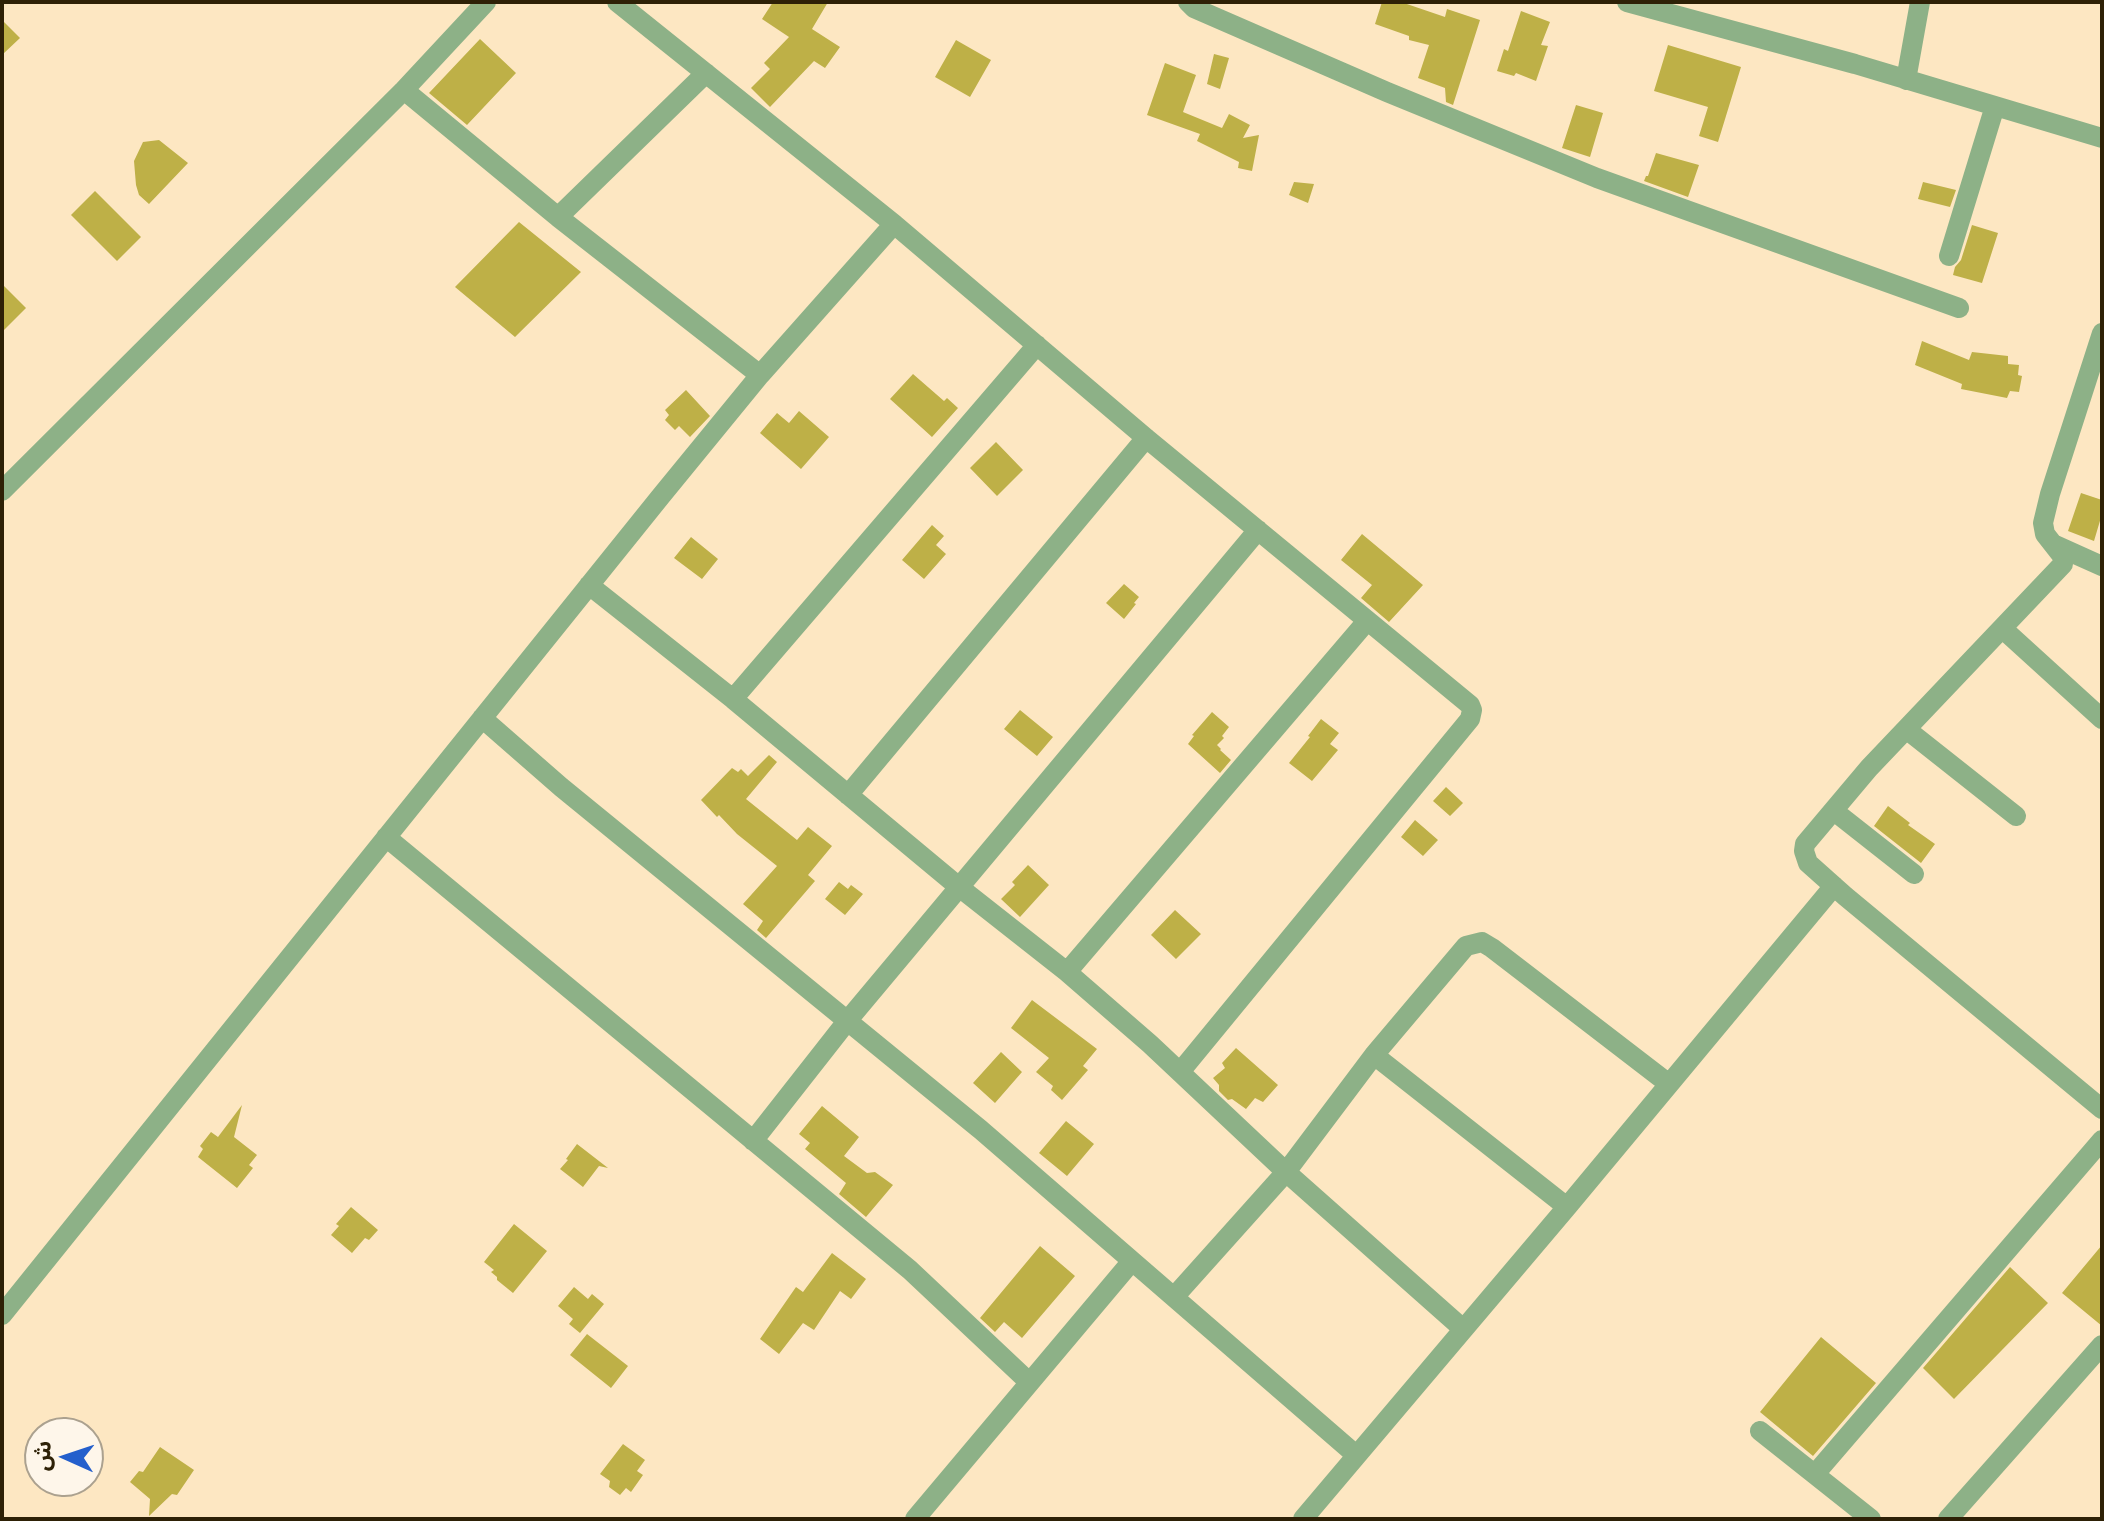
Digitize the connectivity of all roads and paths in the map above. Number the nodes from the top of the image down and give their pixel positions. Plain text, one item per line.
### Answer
1 (486, 2) edge
2 (617, 2) edge
3 (1188, 2) edge
4 (1627, 2) edge
5 (1920, 2) edge
6 (706, 73) junction
7 (1906, 80) junction
8 (404, 90) junction
9 (1995, 106) junction
10 (2102, 138) edge
11 (558, 217) junction
12 (894, 224) junction
13 (1949, 256) dead end
14 (1959, 308) dead end
15 (2102, 333) edge
16 (1037, 345) junction
17 (760, 375) junction
18 (1146, 438) junction
19 (2, 491) edge
20 (1258, 530) junction
21 (2051, 543) junction
22 (2102, 566) edge
23 (589, 585) junction
24 (1367, 621) junction
25 (2003, 629) junction
26 (733, 699) junction
27 (482, 718) junction
28 (2102, 719) edge
29 (1906, 729) junction
30 (848, 795) junction
31 (1834, 811) junction
32 (2016, 816) dead end
33 (386, 837) junction
34 (1914, 874) dead end
35 (1834, 886) junction
36 (959, 887) junction
37 (1067, 972) junction
38 (848, 1020) junction
39 (1374, 1055) junction
40 (1180, 1072) junction
41 (1669, 1084) junction
42 (2102, 1109) edge
43 (2102, 1140) edge
44 (753, 1141) junction
45 (1286, 1172) junction
46 (1567, 1207) junction
47 (1132, 1261) junction
48 (1174, 1297) junction
49 (2, 1315) edge
50 (1462, 1328) junction
51 (2102, 1345) edge
52 (1029, 1382) junction
53 (1760, 1431) dead end
54 (1356, 1455) junction
55 (1815, 1474) junction
56 (915, 1519) edge
57 (1303, 1519) edge
58 (1871, 1519) edge
59 (1948, 1519) edge

1 - 8 street
2 - 6 street
3 - 14 street
4 - 7 street
5 - 7 street
6 - 11 street
6 - 12 street
7 - 9 street
8 - 11 street
8 - 19 street
9 - 10 street
9 - 13 street
11 - 17 street
12 - 16 street
12 - 17 street
15 - 21 street
16 - 18 street
16 - 26 street
17 - 23 street
18 - 20 street
18 - 30 street
20 - 24 street
20 - 36 street
21 - 22 street
21 - 25 street
23 - 26 street
23 - 27 street
24 - 37 street
24 - 40 street
25 - 28 street
25 - 29 street
26 - 30 street
27 - 33 street
27 - 38 street
29 - 31 street
29 - 32 street
30 - 36 street
31 - 34 street
31 - 35 street
33 - 44 street
33 - 49 street
35 - 41 street
35 - 42 street
36 - 37 street
36 - 38 street
37 - 40 street
38 - 44 street
38 - 47 street
39 - 41 street
39 - 45 street
39 - 46 street
40 - 45 street
41 - 46 street
43 - 55 street
44 - 52 street
45 - 48 street
45 - 50 street
46 - 50 street
47 - 48 street
47 - 52 street
48 - 54 street
50 - 54 street
51 - 59 street
52 - 56 street
53 - 55 street
54 - 57 street
55 - 58 street

